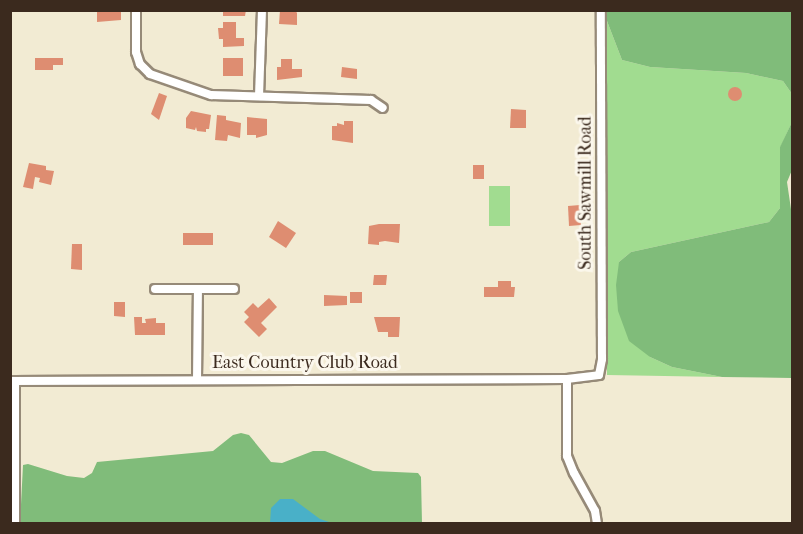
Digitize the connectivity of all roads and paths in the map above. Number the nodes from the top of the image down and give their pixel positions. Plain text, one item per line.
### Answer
1 (136, 10) edge
2 (262, 10) edge
3 (601, 10) edge
4 (259, 96) junction
5 (383, 108) dead end
6 (155, 289) dead end
7 (198, 289) junction
8 (234, 289) dead end
9 (598, 375) joint
10 (567, 379) junction
11 (197, 380) junction
12 (13, 381) edge
13 (15, 524) edge
14 (597, 524) edge

1 - 4 street
2 - 4 street
3 - 9 street, South Sawmill Road
4 - 5 street
6 - 7 street
7 - 8 street
7 - 11 street
9 - 10 street, East Country Club Road
10 - 11 street, East Country Club Road
10 - 14 street
11 - 12 street, East Country Club Road
12 - 13 street

